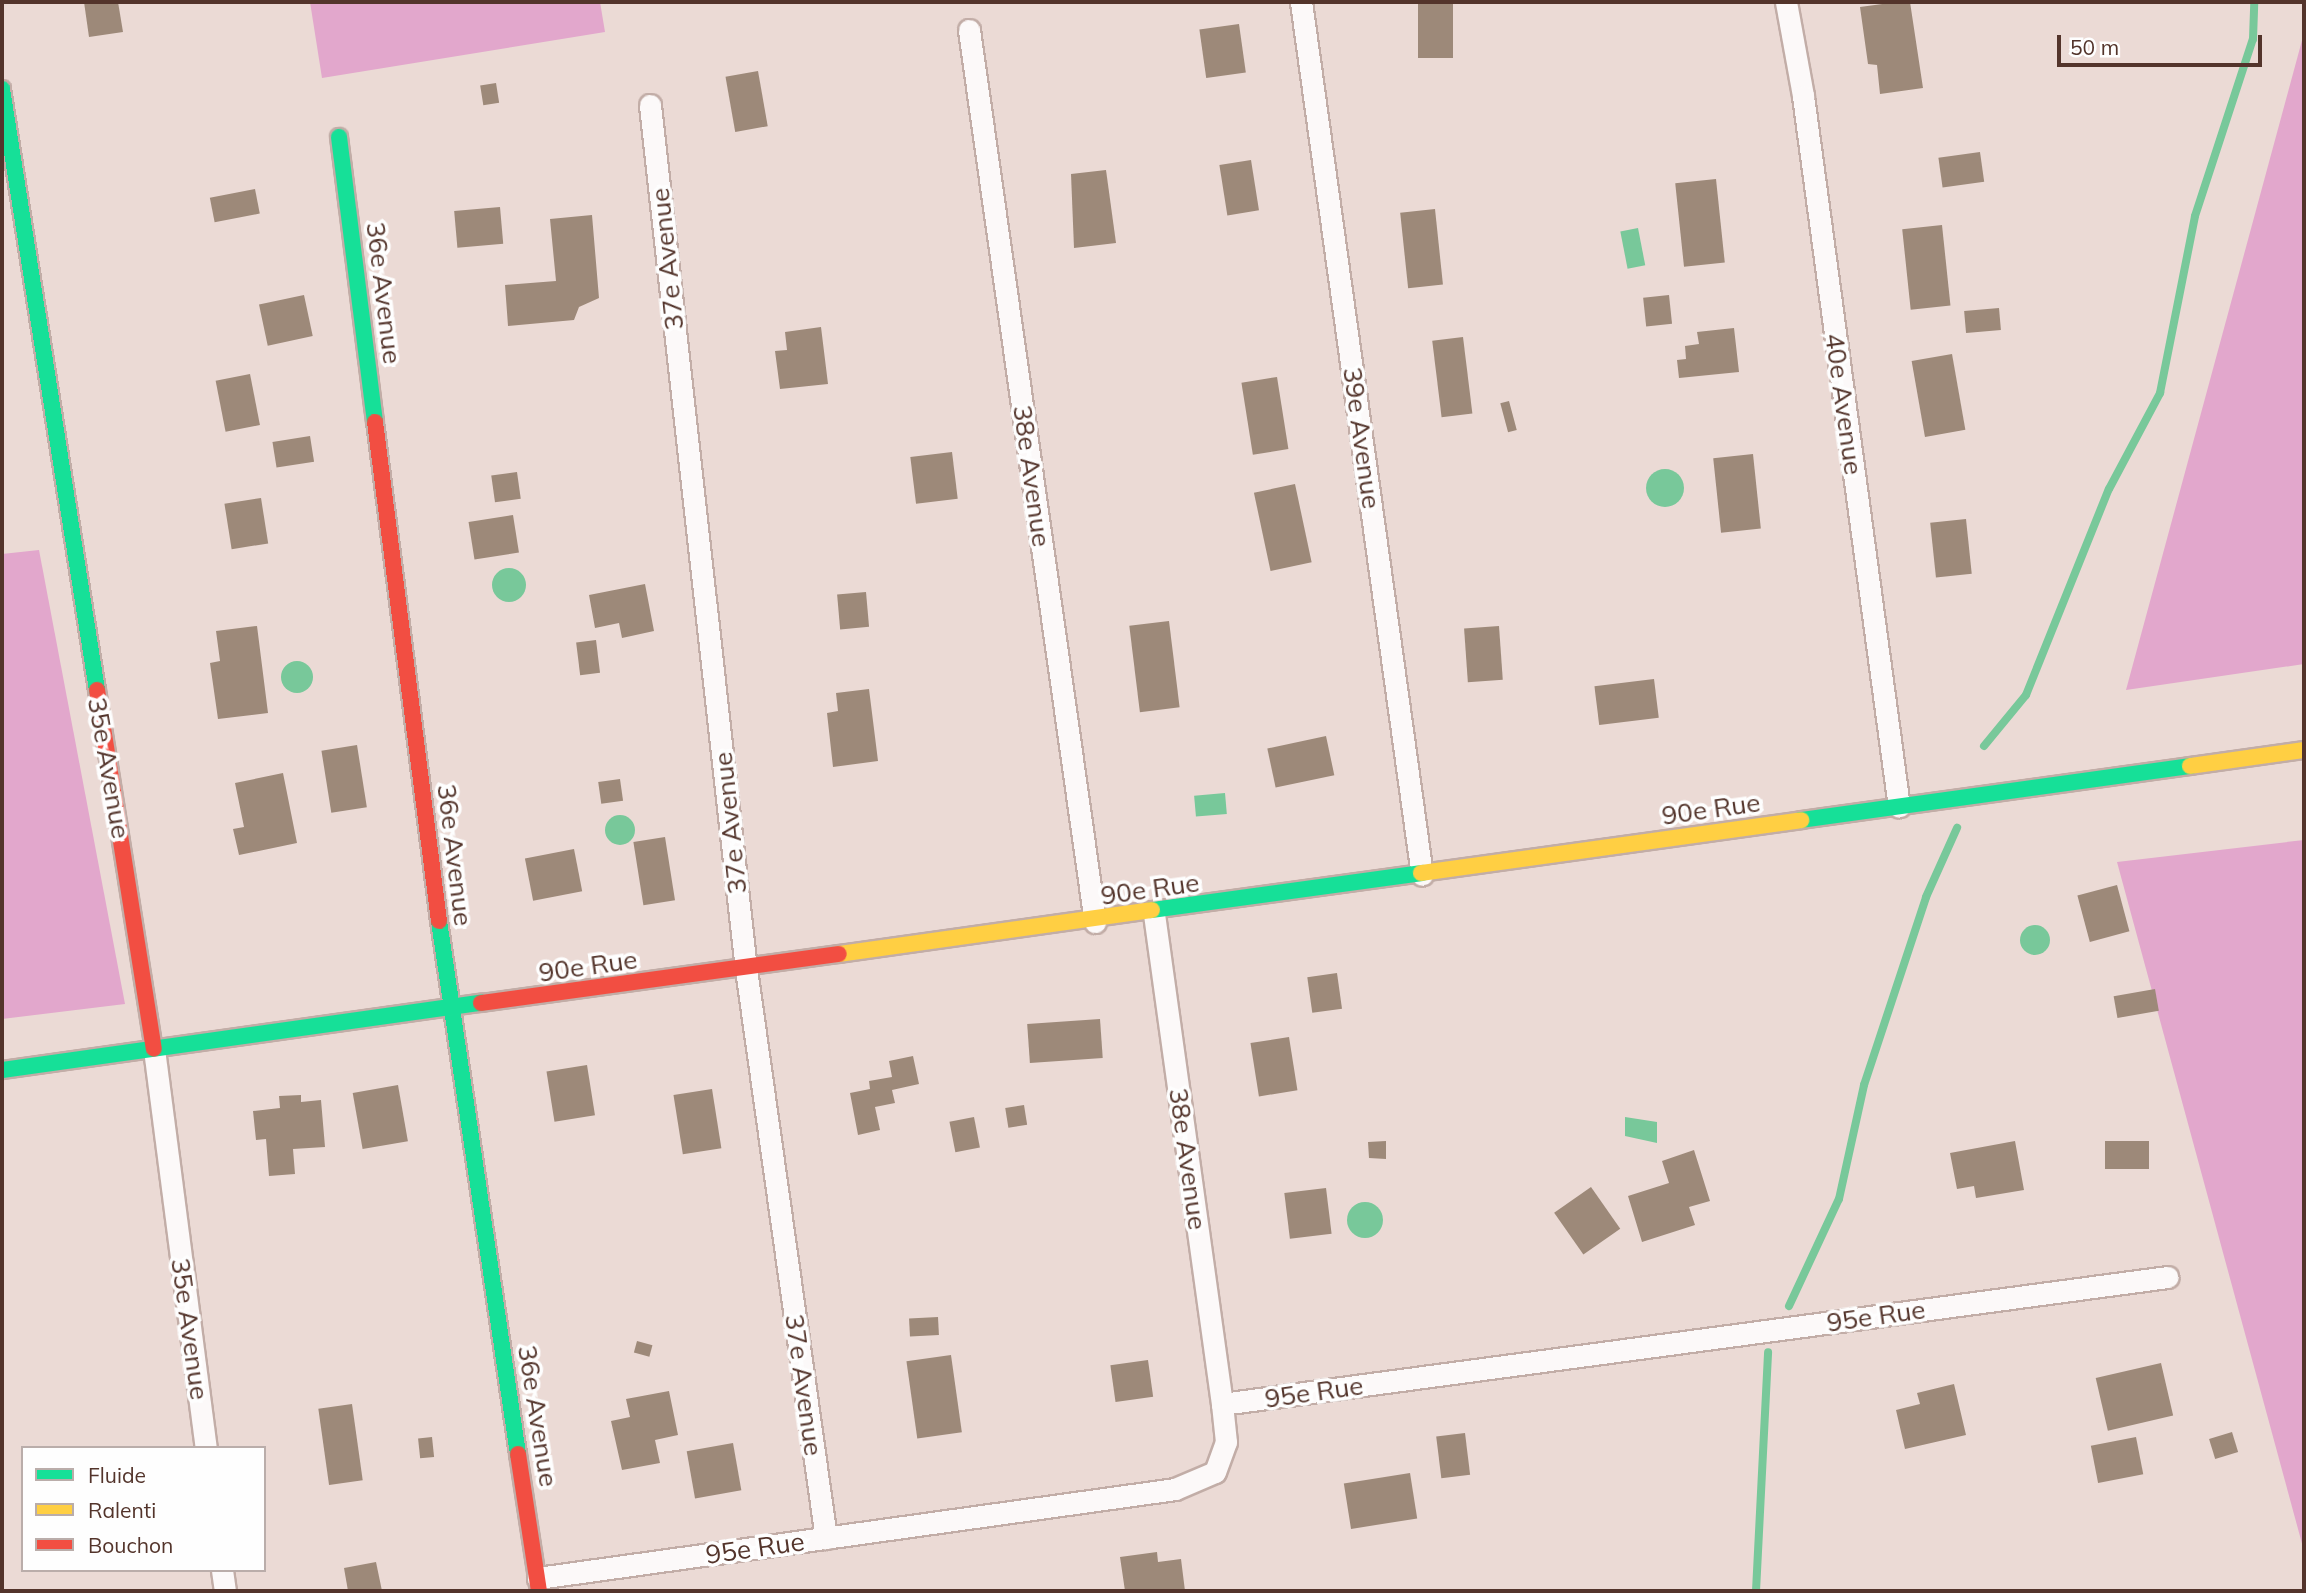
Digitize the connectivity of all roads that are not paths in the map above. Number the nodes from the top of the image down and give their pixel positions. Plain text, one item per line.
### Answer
1 (1301, 2) edge
2 (1786, 2) edge
3 (969, 30) dead end
4 (2, 89) edge
5 (650, 105) dead end
6 (340, 137) dead end
7 (2304, 750) edge
8 (1899, 807) junction
9 (1422, 875) junction
10 (1154, 914) junction
11 (1095, 922) junction
12 (746, 969) junction
13 (450, 1010) junction
14 (153, 1049) junction
15 (2, 1070) edge
16 (2168, 1277) dead end
17 (1222, 1404) junction
18 (206, 1446) edge
19 (826, 1538) junction
20 (222, 1572) edge
21 (539, 1585) edge
22 (225, 1591) edge

1 - 9 street, 39e Avenue
2 - 8 street, 40e Avenue
3 - 11 street, 38e Avenue
4 - 14 street, 35e Avenue
5 - 12 street, 37e Avenue
6 - 13 street, 36e Avenue
7 - 8 street, 90e Rue
8 - 9 street, 90e Rue
9 - 10 street, 90e Rue
10 - 11 street, 90e Rue
10 - 17 street, 38e Avenue
11 - 12 street, 90e Rue
12 - 13 street, 90e Rue
12 - 19 street, 37e Avenue
13 - 14 street, 90e Rue
13 - 21 street, 36e Avenue
14 - 15 street, 90e Rue
14 - 18 street, 35e Avenue
16 - 17 street, 95e Rue
17 - 19 street, 95e Rue
19 - 21 street, 95e Rue
20 - 22 street

